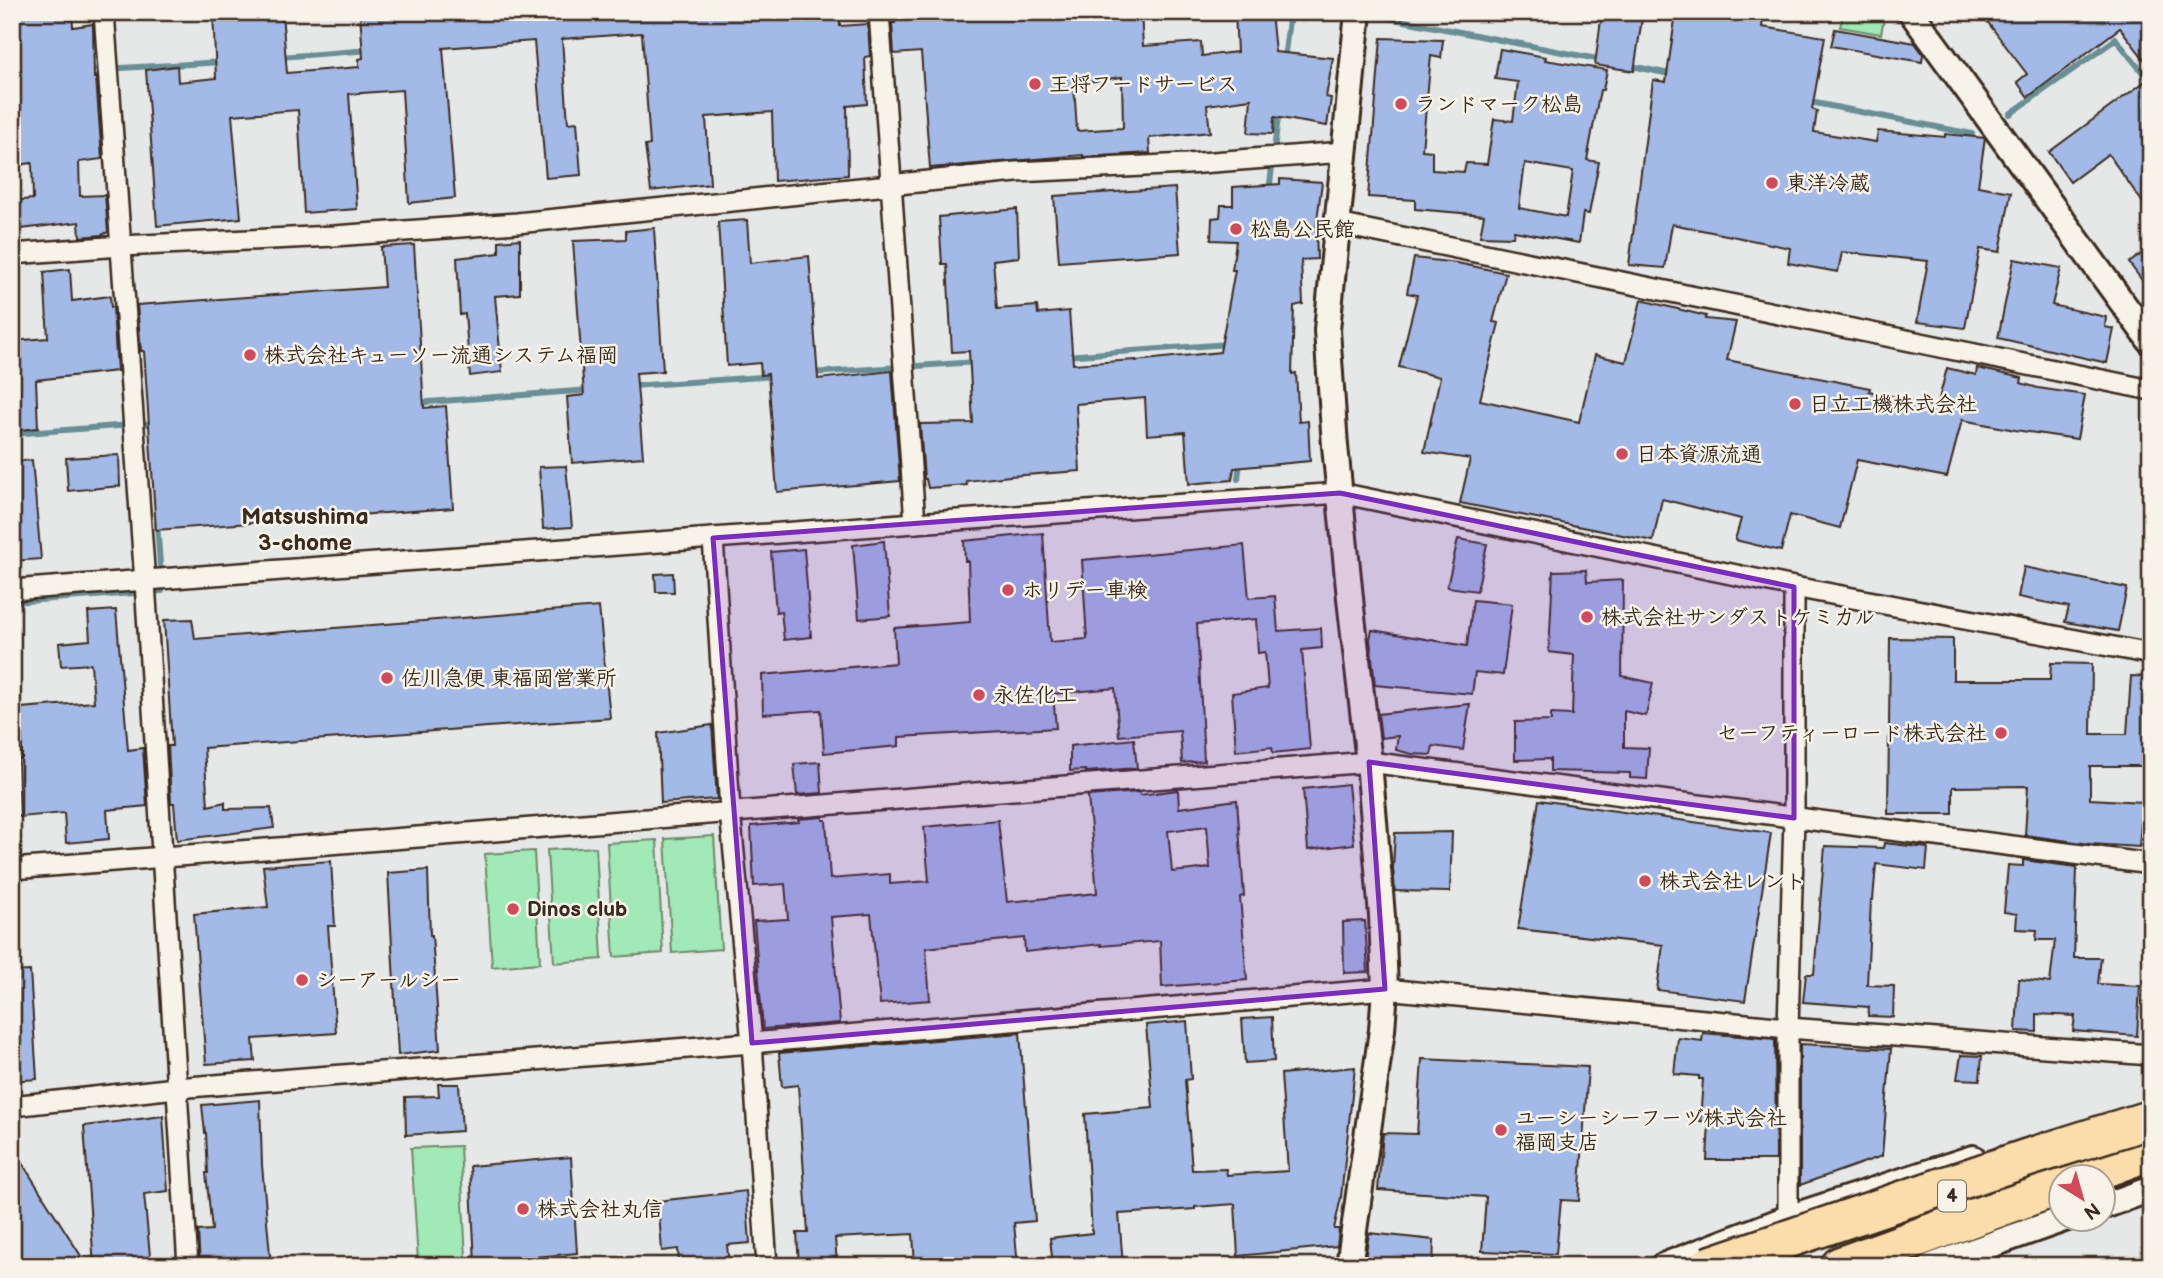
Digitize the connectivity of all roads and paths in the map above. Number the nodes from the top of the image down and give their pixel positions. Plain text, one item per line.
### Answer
1 (104, 12) edge
2 (879, 12) edge
3 (1358, 12) edge
4 (1911, 12) edge
5 (1345, 152) junction
6 (892, 184) junction
7 (1338, 224) junction
8 (121, 246) junction
9 (12, 254) edge
10 (2151, 342) edge
11 (2151, 390) edge
12 (1340, 493) junction
13 (915, 523) junction
14 (713, 538) junction
15 (145, 582) junction
16 (1794, 587) junction
17 (12, 590) edge
18 (2151, 654) edge
19 (1369, 762) junction
20 (730, 811) junction
21 (1794, 818) junction
22 (162, 856) junction
23 (2151, 864) edge
24 (12, 869) edge
25 (1385, 989) junction
26 (1788, 1028) junction
27 (752, 1043) junction
28 (2151, 1055) edge
29 (176, 1088) junction
30 (2151, 1104) edge
31 (12, 1106) edge
32 (2151, 1120) edge
33 (2151, 1151) edge
34 (2118, 1164) edge
35 (2151, 1174) edge
36 (2118, 1187) edge
37 (2151, 1189) edge
38 (2048, 1190) edge
39 (2118, 1201) edge
40 (2048, 1213) edge
41 (1788, 1218) junction
42 (2048, 1226) edge
43 (188, 1266) edge
44 (767, 1266) edge
45 (1349, 1266) edge
46 (1663, 1266) edge
47 (1707, 1266) edge
48 (1751, 1266) edge
49 (1785, 1266) edge
50 (1840, 1266) edge
51 (1901, 1266) edge
52 (1931, 1266) edge

1 - 8 street
2 - 6 street
3 - 5 street
4 - 10 street
5 - 6 street
5 - 7 street
6 - 8 street
6 - 13 street
7 - 11 street
7 - 12 street
8 - 9 street
8 - 15 street
12 - 13 street
12 - 16 street
12 - 19 street
13 - 14 street
14 - 15 street
14 - 20 street
15 - 17 street
15 - 22 street
16 - 18 street
16 - 21 street
19 - 20 street
19 - 21 street
19 - 25 street
20 - 22 street
20 - 27 street
21 - 23 street
21 - 26 street
22 - 24 street
22 - 29 street
25 - 26 street
25 - 27 street
25 - 45 street
26 - 28 street
26 - 41 street
27 - 29 street
27 - 44 street
29 - 31 street
29 - 43 street
30 - 41 street
32 - 47 highway, bridge
32 - 48 highway, 4, bridge
33 - 34 highway
35 - 36 highway
37 - 39 street
38 - 50 highway
40 - 51 highway, 4
41 - 46 street
41 - 49 street
42 - 52 street

